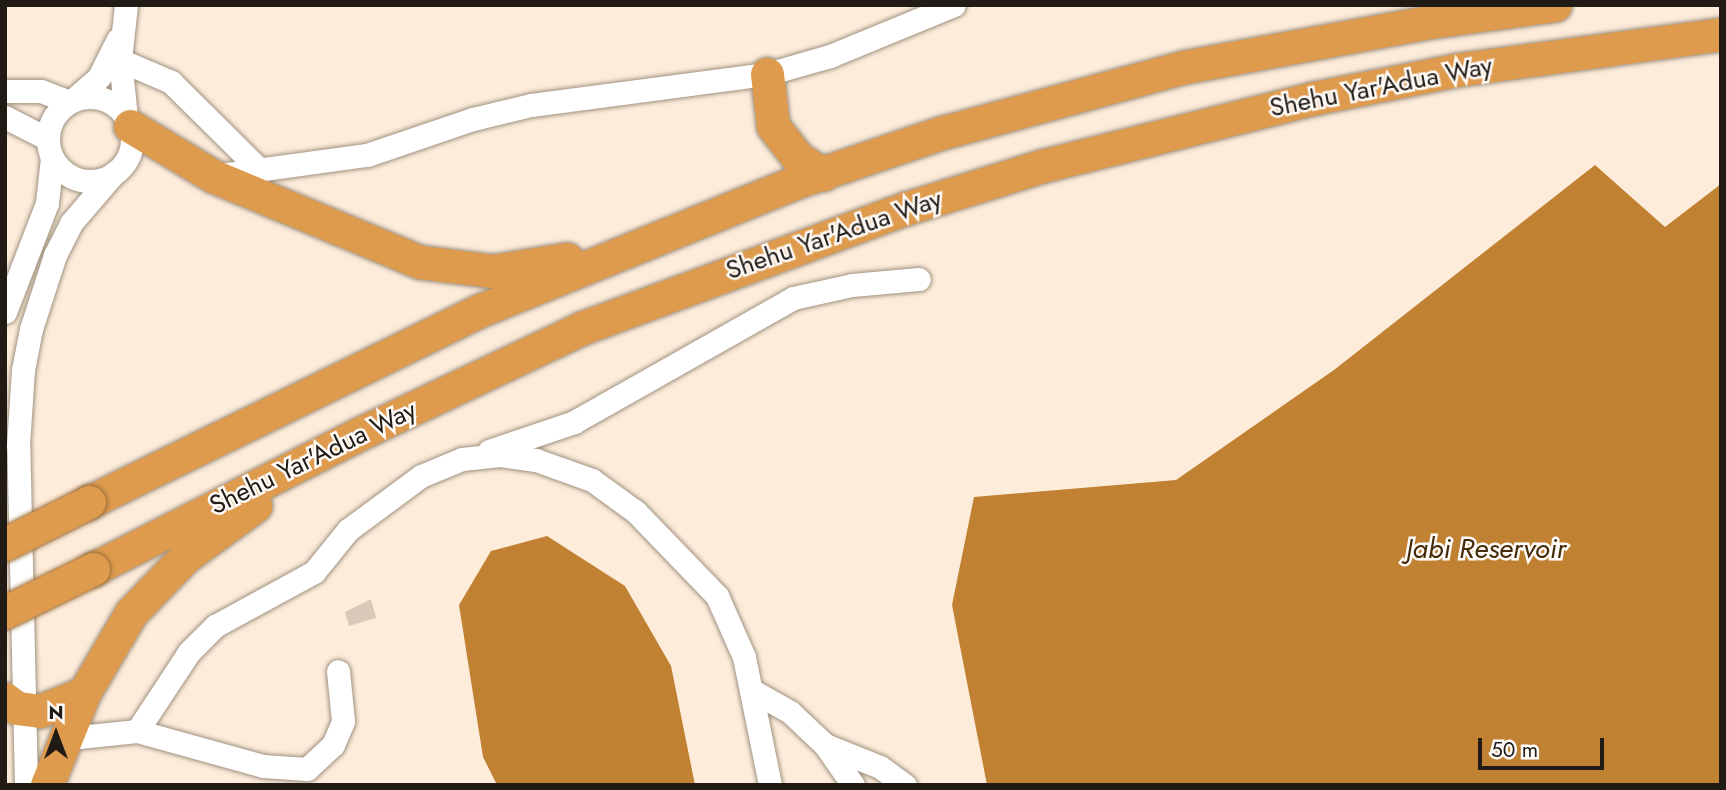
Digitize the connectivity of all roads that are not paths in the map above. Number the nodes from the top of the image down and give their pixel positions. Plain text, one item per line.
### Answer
1 (126, 5) edge
2 (954, 5) edge
3 (1555, 5) edge
4 (121, 33) junction
5 (1721, 34) edge
6 (120, 60) junction
7 (767, 74) junction
8 (5, 92) edge
9 (71, 102) junction
10 (5, 117) edge
11 (128, 121) junction
12 (50, 148) junction
13 (258, 168) junction
14 (114, 173) junction
15 (823, 174) junction
16 (213, 176) junction
17 (687, 225) junction
18 (919, 279) dead end
19 (5, 312) edge
20 (360, 433) junction
21 (462, 459) junction
22 (5, 544) edge
23 (5, 612) edge
24 (338, 671) dead end
25 (751, 690) junction
26 (84, 693) junction
27 (14, 704) edge
28 (137, 731) junction
29 (66, 732) junction
30 (825, 745) junction
31 (26, 785) edge
32 (47, 785) edge
33 (770, 785) edge
34 (853, 785) edge
35 (905, 785) edge

1 - 4 street
2 - 7 street
3 - 15 highway, Shehu Yar'Adua Way
4 - 6 street
4 - 9 street
5 - 20 highway, Shehu Yar'Adua Way
6 - 11 street
6 - 13 street
7 - 13 street
7 - 15 highway
8 - 9 street
9 - 11 street
9 - 12 street
10 - 12 street
11 - 14 street
11 - 16 highway
12 - 14 street
12 - 19 street
13 - 16 street
14 - 27 street
15 - 17 highway, Shehu Yar'Adua Way
16 - 17 highway
17 - 22 highway, Shehu Yar'Adua Way, bridge
18 - 21 street
20 - 23 highway, Shehu Yar'Adua Way, bridge
20 - 26 highway
21 - 25 street
21 - 28 street
24 - 28 street
25 - 30 street
25 - 33 street
26 - 27 highway
26 - 29 highway
27 - 31 street
28 - 29 street
29 - 32 highway
30 - 34 street
30 - 35 street

